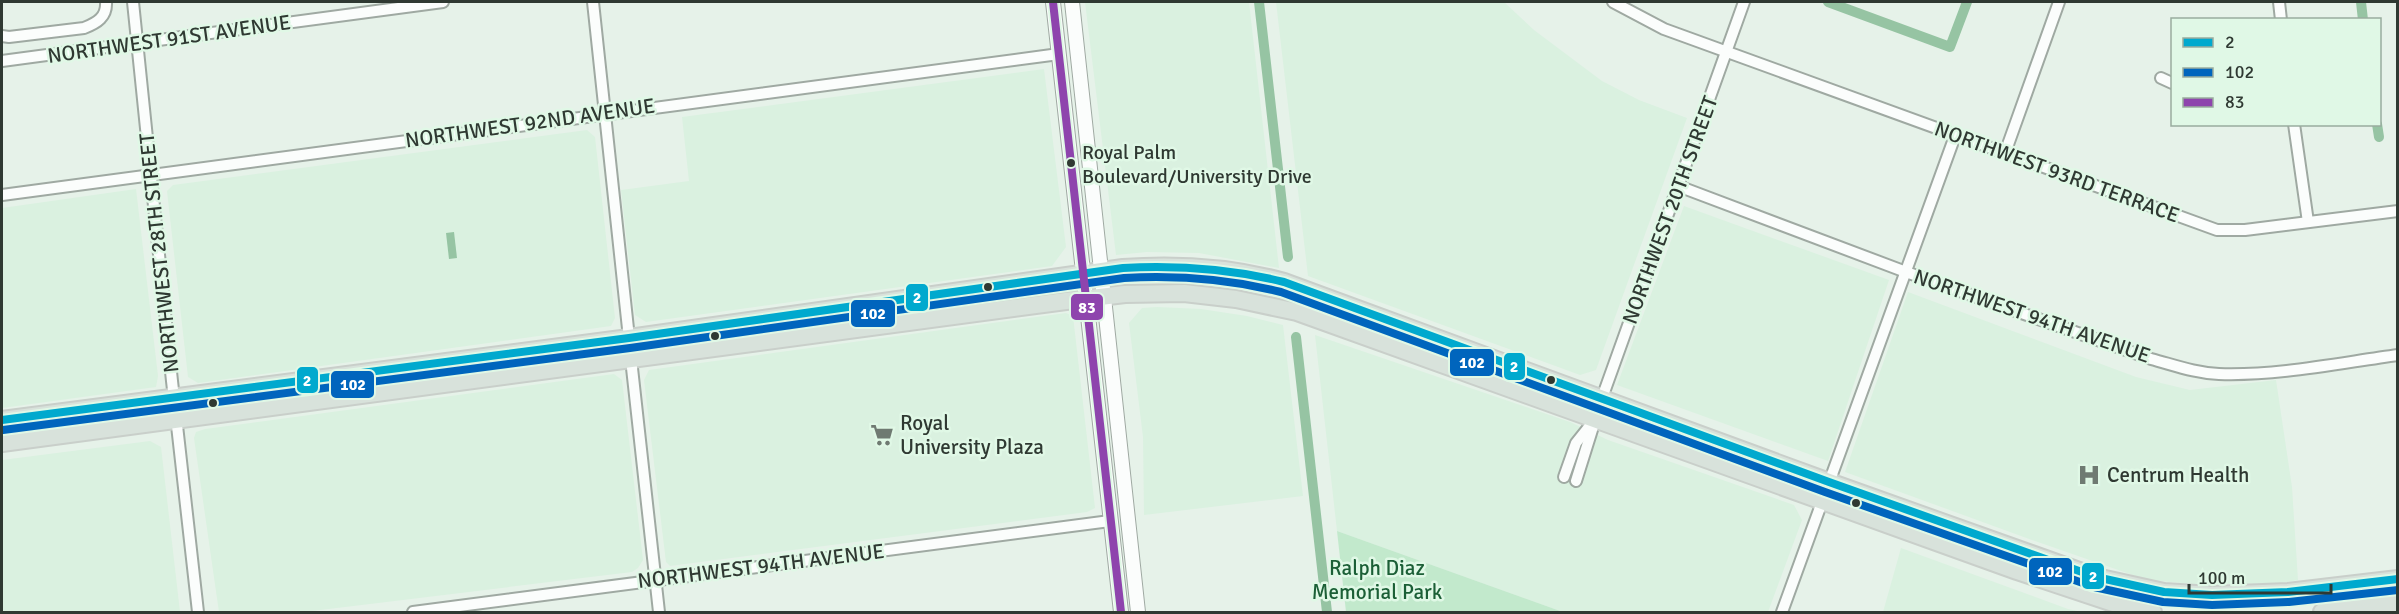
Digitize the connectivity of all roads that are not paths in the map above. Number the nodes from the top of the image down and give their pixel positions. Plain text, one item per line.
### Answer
1 (106, 2) edge
2 (133, 2) edge
3 (443, 2) edge
4 (593, 2) edge
5 (1053, 2) edge
6 (1072, 2) edge
7 (1613, 2) edge
8 (1744, 2) edge
9 (2059, 2) edge
10 (2279, 2) edge
11 (355, 7) edge
12 (2281, 18) edge
13 (2, 36) edge
14 (138, 43) junction
15 (1726, 52) junction
16 (1059, 54) junction
17 (2, 61) edge
18 (2161, 78) dead end
19 (2171, 83) edge
20 (605, 113) junction
21 (2294, 126) edge
22 (1955, 136) junction
23 (2005, 153) junction
24 (151, 175) junction
25 (1678, 186) junction
26 (2, 195) edge
27 (2397, 211) edge
28 (2308, 222) junction
29 (1102, 271) junction
30 (1906, 272) junction
31 (1082, 274) junction
32 (1105, 296) junction
33 (1085, 298) junction
34 (679, 330) junction
35 (629, 338) junction
36 (1448, 341) junction
37 (1398, 348) junction
38 (2397, 355) edge
39 (631, 359) junction
40 (573, 366) junction
41 (173, 396) junction
42 (1602, 398) junction
43 (1596, 418) junction
44 (176, 419) junction
45 (2, 420) edge
46 (2, 443) edge
47 (1104, 468) junction
48 (1564, 477) dead end
49 (1576, 481) dead end
50 (1829, 482) junction
51 (1127, 501) junction
52 (1822, 501) junction
53 (1110, 520) junction
54 (656, 579) junction
55 (2397, 579) edge
56 (2120, 582) junction
57 (2058, 585) junction
58 (2164, 592) junction
59 (2395, 602) edge
60 (2113, 603) junction
61 (198, 612) edge
62 (413, 612) edge
63 (659, 612) edge
64 (1121, 612) edge
65 (1138, 612) edge
66 (1782, 612) edge
67 (2153, 612) edge
68 (2322, 612) edge

1 - 13 street
2 - 14 street, NORTHWEST 28TH STREET
3 - 11 street, NORTHWEST 91ST AVENUE
4 - 20 street
5 - 16 main road
6 - 29 main road
7 - 15 street, NORTHWEST 93RD TERRACE
8 - 15 street, NORTHWEST 20TH STREET
9 - 23 street
10 - 12 street
11 - 14 street, NORTHWEST 91ST AVENUE
14 - 17 street, NORTHWEST 91ST AVENUE
14 - 24 street, NORTHWEST 28TH STREET
15 - 22 street, NORTHWEST 93RD TERRACE
15 - 25 street, NORTHWEST 20TH STREET
16 - 20 street, NORTHWEST 92ND AVENUE
16 - 31 main road
18 - 19 street
20 - 24 street, NORTHWEST 92ND AVENUE
20 - 35 street
21 - 28 street
22 - 23 street, NORTHWEST 93RD TERRACE
22 - 30 street
23 - 28 street, NORTHWEST 93RD TERRACE
24 - 26 street, NORTHWEST 92ND AVENUE
24 - 41 street, NORTHWEST 28TH STREET
25 - 30 street, NORTHWEST 94TH AVENUE
25 - 42 street, NORTHWEST 20TH STREET
27 - 28 street, NORTHWEST 93RD TERRACE
29 - 31 main road
29 - 32 main road
29 - 36 main road
30 - 38 street, NORTHWEST 94TH AVENUE
30 - 50 street
31 - 33 main road
31 - 34 main road
32 - 33 main road
32 - 37 main road
32 - 51 main road
33 - 39 main road
33 - 47 main road
34 - 35 main road
34 - 39 main road
35 - 40 main road
35 - 41 main road
36 - 37 main road
36 - 42 main road
37 - 43 main road
39 - 40 main road
39 - 54 street
40 - 44 main road
41 - 44 street, NORTHWEST 28TH STREET
41 - 45 main road
42 - 43 street, NORTHWEST 20TH STREET
42 - 50 main road
43 - 48 street, NORTHWEST 20TH STREET
43 - 49 street, NORTHWEST 20TH STREET
43 - 52 main road
44 - 46 main road
44 - 61 street, NORTHWEST 28TH STREET
47 - 51 main road
47 - 53 main road
50 - 52 street
50 - 56 main road
51 - 65 main road
52 - 57 main road
52 - 66 street
53 - 54 street, NORTHWEST 94TH AVENUE
53 - 64 main road
54 - 62 street, NORTHWEST 94TH AVENUE
54 - 63 street
55 - 58 main road
56 - 57 main road
56 - 58 main road
57 - 60 main road
58 - 60 main road
59 - 68 main road
60 - 67 main road

